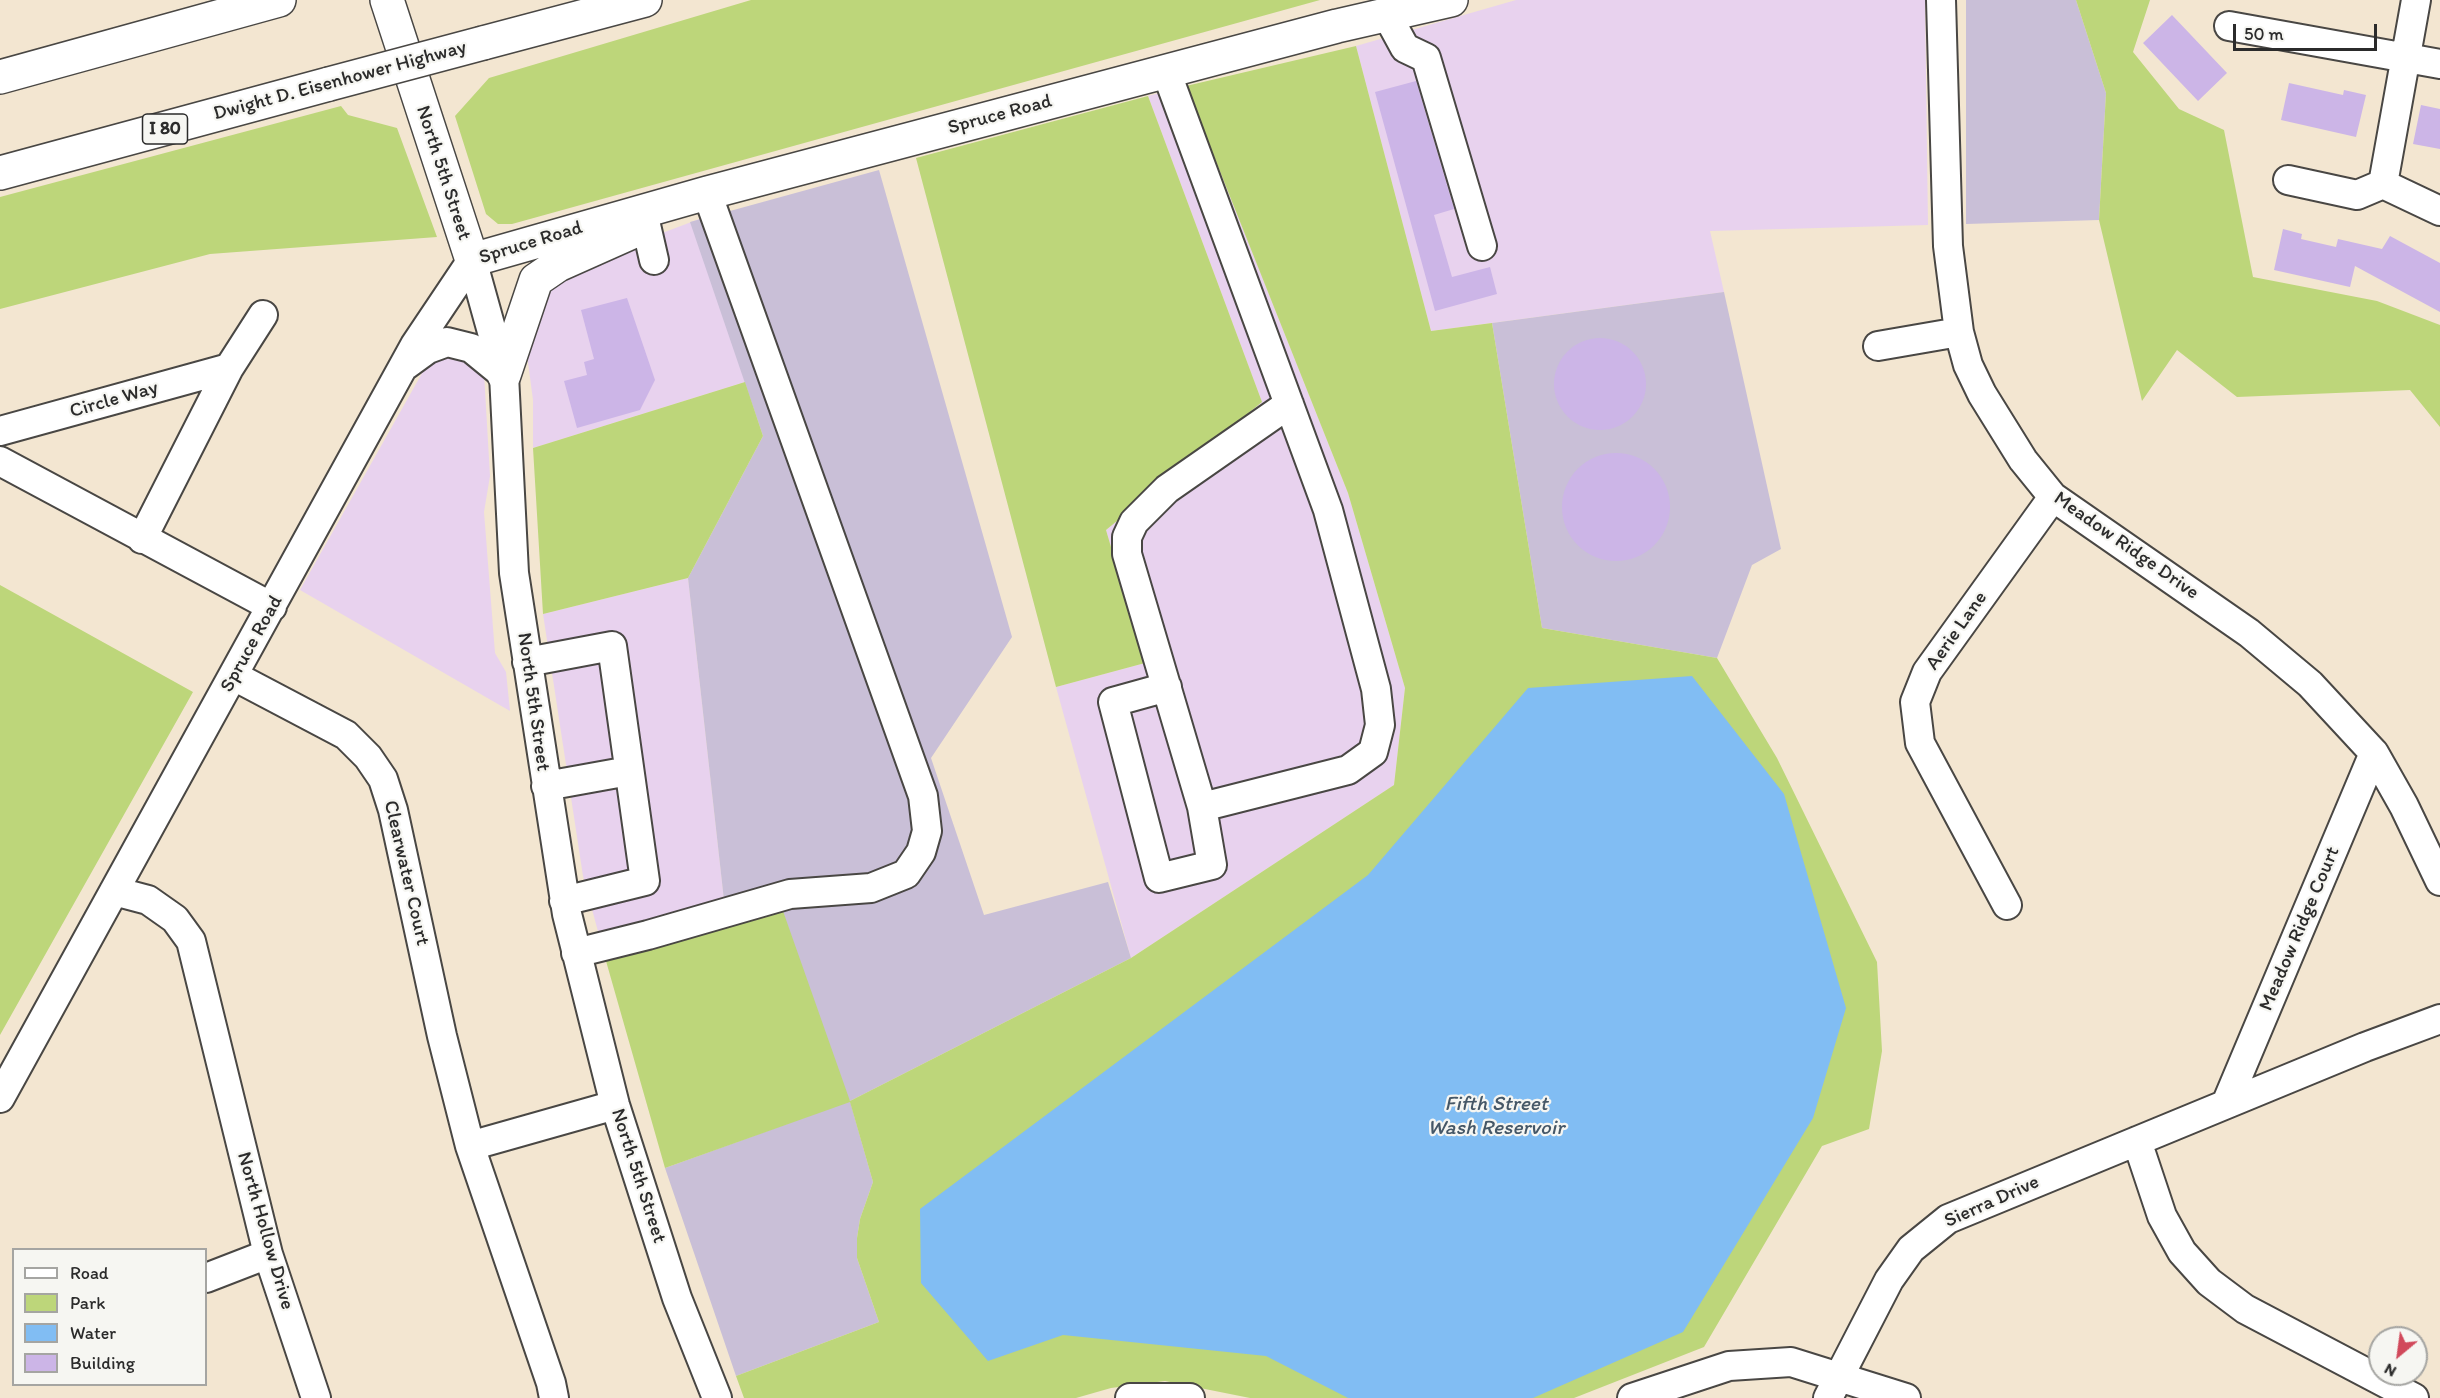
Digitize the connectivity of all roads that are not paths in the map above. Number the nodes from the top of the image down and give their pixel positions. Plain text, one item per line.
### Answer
1 (279, 0) edge
2 (387, 0) edge
3 (645, 0) edge
4 (1451, 0) edge
5 (1941, 0) edge
6 (2416, 0) edge
7 (1387, 15) junction
8 (2229, 26) dead end
9 (2406, 57) junction
10 (2440, 64) edge
11 (1166, 71) junction
12 (0, 77) edge
13 (0, 173) edge
14 (2288, 180) dead end
15 (2383, 184) junction
16 (707, 193) junction
17 (2440, 211) edge
18 (646, 225) junction
19 (1482, 246) dead end
20 (472, 260) junction
21 (654, 260) dead end
22 (263, 315) dead end
23 (1959, 332) junction
24 (1878, 346) dead end
25 (229, 368) junction
26 (402, 368) junction
27 (504, 375) junction
28 (1289, 404) junction
29 (0, 431) edge
30 (0, 460) edge
31 (2053, 497) junction
32 (142, 539) junction
33 (272, 607) junction
34 (527, 662) junction
35 (234, 676) junction
36 (1167, 687) junction
37 (2374, 753) junction
38 (629, 771) junction
39 (546, 786) junction
40 (1202, 807) junction
41 (2440, 881) edge
42 (114, 891) junction
43 (564, 902) junction
44 (2007, 905) dead end
45 (576, 953) junction
46 (2440, 1019) edge
47 (0, 1098) edge
48 (2226, 1104) junction
49 (615, 1105) junction
50 (2137, 1141) junction
51 (470, 1146) junction
52 (268, 1254) junction
53 (207, 1278) edge
54 (1834, 1387) edge
55 (316, 1398) edge
56 (554, 1398) edge
57 (717, 1398) edge
58 (1130, 1398) edge
59 (1190, 1398) edge
60 (1632, 1398) edge
61 (1906, 1398) edge
62 (2415, 1398) edge

1 - 12 main road
2 - 20 main road, North 5th Street
3 - 13 main road, Dwight D. Eisenhower Highway / I 80, bridge
4 - 7 main road, Spruce Road
5 - 23 street, Meadow Ridge Drive
6 - 9 street
7 - 11 main road, Spruce Road
7 - 19 street
8 - 9 street
9 - 10 street
9 - 15 street
11 - 16 main road, Spruce Road
11 - 28 street
14 - 15 street
15 - 17 street
16 - 18 main road
16 - 20 main road, Spruce Road
16 - 45 street
18 - 21 street
18 - 27 main road
20 - 26 street, Spruce Road
20 - 27 street, North 5th Street
22 - 25 street
23 - 24 street
23 - 31 street, Meadow Ridge Drive
25 - 29 street, Circle Way
25 - 32 street
26 - 27 street
26 - 33 street, Spruce Road
27 - 34 street, North 5th Street
28 - 36 street
28 - 40 street
30 - 32 street
31 - 37 street, Meadow Ridge Drive
31 - 44 street, Aerie Lane
32 - 33 street
33 - 35 street, Spruce Road
34 - 38 street
34 - 39 street, North 5th Street
35 - 42 street, Spruce Road
35 - 51 street, Clearwater Court
36 - 40 street
36 - 40 street
37 - 41 street, Meadow Ridge Drive
37 - 48 street, Meadow Ridge Court
38 - 39 street
38 - 43 street
39 - 43 street, North 5th Street
42 - 47 street, Spruce Road
42 - 52 street, North Hollow Drive
43 - 45 street, North 5th Street
45 - 49 street, North 5th Street
46 - 48 street, Sierra Drive
48 - 50 street, Sierra Drive
49 - 51 street
49 - 57 street, North 5th Street
50 - 54 street, Sierra Drive
50 - 62 street
51 - 56 street, Clearwater Court
52 - 53 street
52 - 55 street, North Hollow Drive
54 - 60 street
54 - 61 street
58 - 59 street

